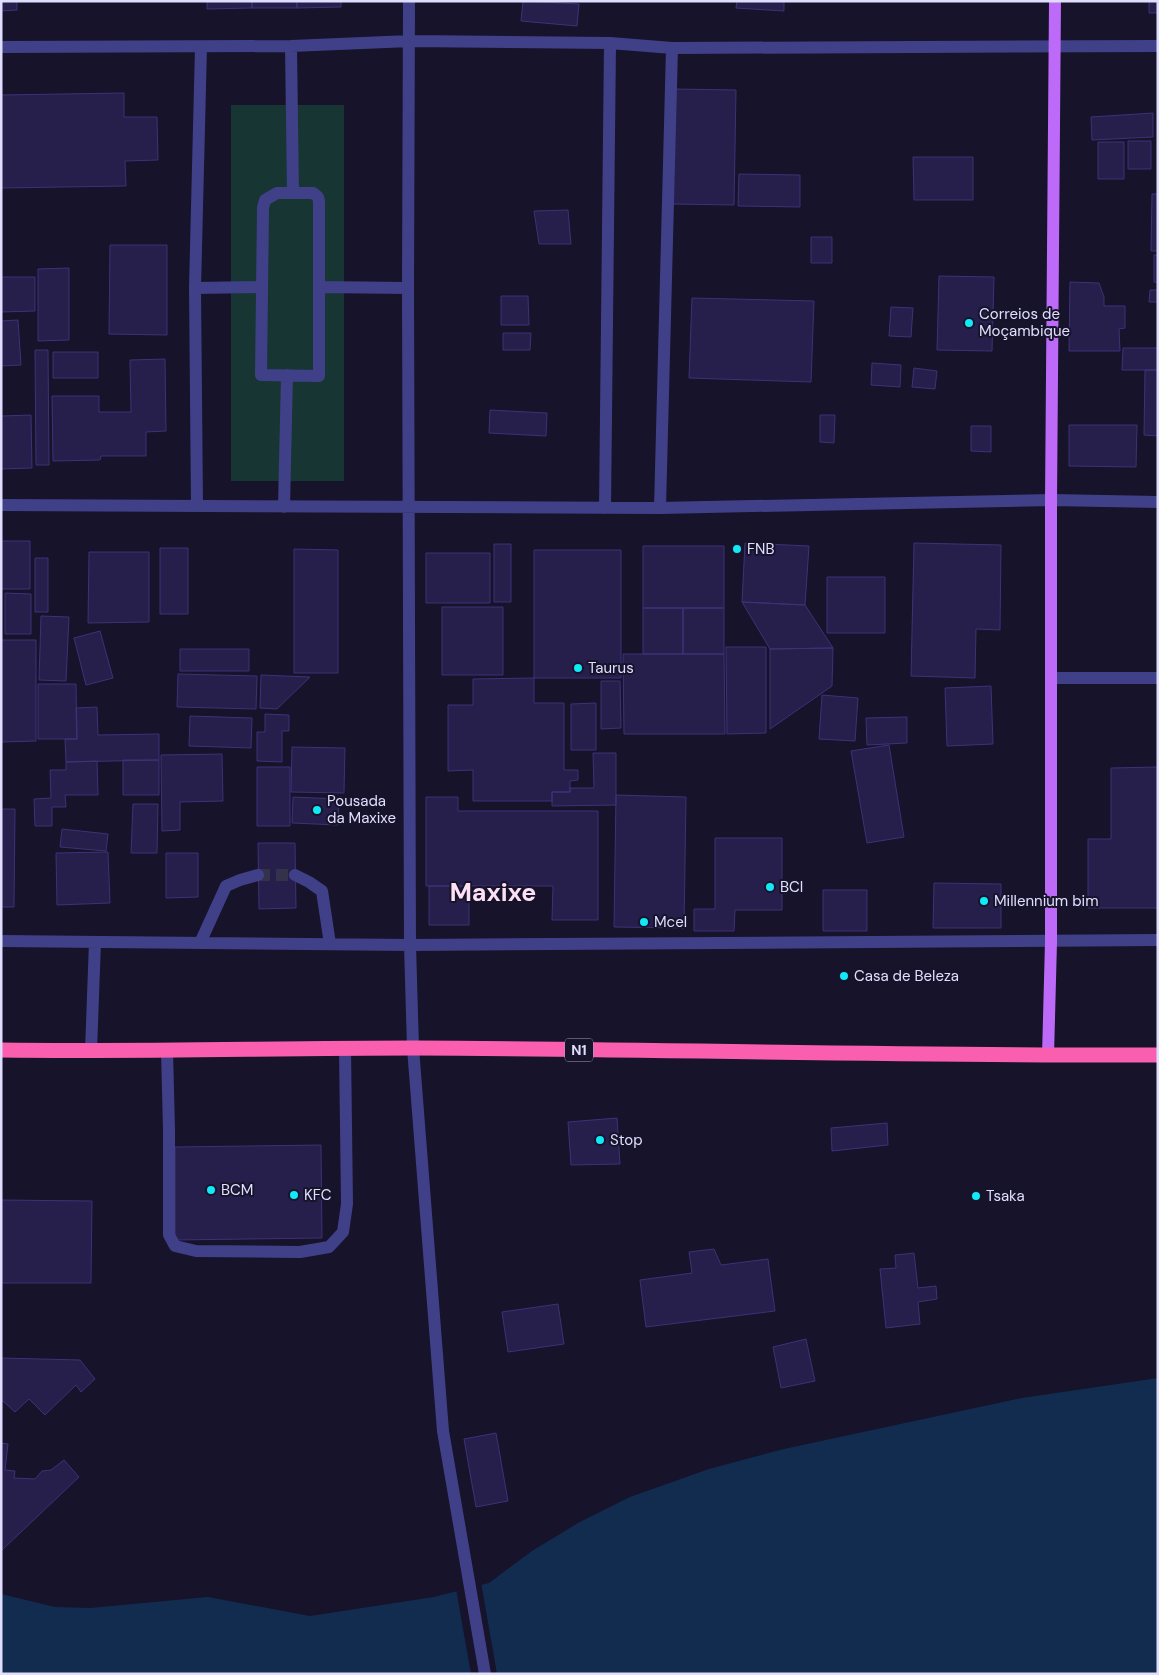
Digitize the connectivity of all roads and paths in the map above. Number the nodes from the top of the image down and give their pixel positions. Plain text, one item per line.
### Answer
1 (409, 1) edge
2 (1055, 1) edge
3 (410, 41) junction
4 (610, 43) junction
5 (291, 46) junction
6 (1158, 46) edge
7 (1, 47) edge
8 (201, 47) junction
9 (1054, 47) junction
10 (672, 48) junction
11 (293, 193) junction
12 (262, 287) junction
13 (319, 287) junction
14 (199, 288) junction
15 (408, 288) junction
16 (287, 375) junction
17 (1051, 500) junction
18 (1158, 502) edge
19 (1, 505) edge
20 (197, 506) junction
21 (284, 507) junction
22 (409, 507) junction
23 (605, 508) junction
24 (660, 508) junction
25 (1051, 678) junction
26 (1158, 678) edge
27 (258, 875) tunnel mouth
28 (295, 875) tunnel mouth
29 (1158, 940) edge
30 (1, 941) edge
31 (94, 942) junction
32 (1051, 942) junction
33 (200, 943) junction
34 (330, 944) junction
35 (410, 945) junction
36 (413, 1048) junction
37 (345, 1049) junction
38 (1, 1050) edge
39 (91, 1051) junction
40 (167, 1051) junction
41 (1158, 1055) edge
42 (1048, 1056) junction
43 (485, 1674) edge

1 - 3 street
2 - 9 main road
3 - 4 street
3 - 5 street
3 - 15 street
4 - 10 street
4 - 23 street
5 - 8 street
5 - 11 street
6 - 9 street
7 - 8 street
8 - 14 street
9 - 10 street
9 - 17 main road
10 - 24 street
11 - 12 street
11 - 13 street
12 - 14 street
12 - 16 street
13 - 15 street
13 - 16 street
14 - 20 street
15 - 22 street
16 - 21 street
17 - 18 street
17 - 24 street
17 - 25 main road
19 - 20 street
20 - 21 street
21 - 22 street
22 - 23 street
22 - 35 street
23 - 24 street
25 - 26 street
25 - 32 main road
27 - 33 street
28 - 34 street
29 - 32 street
30 - 31 street
31 - 33 street
31 - 39 street
32 - 35 street
32 - 42 main road
33 - 34 street
34 - 35 street
35 - 36 street
36 - 37 highway, N1
36 - 42 highway, N1
36 - 43 street
37 - 40 highway, N1
37 - 40 street
38 - 39 highway, N1
39 - 40 highway, N1
41 - 42 highway, N1

